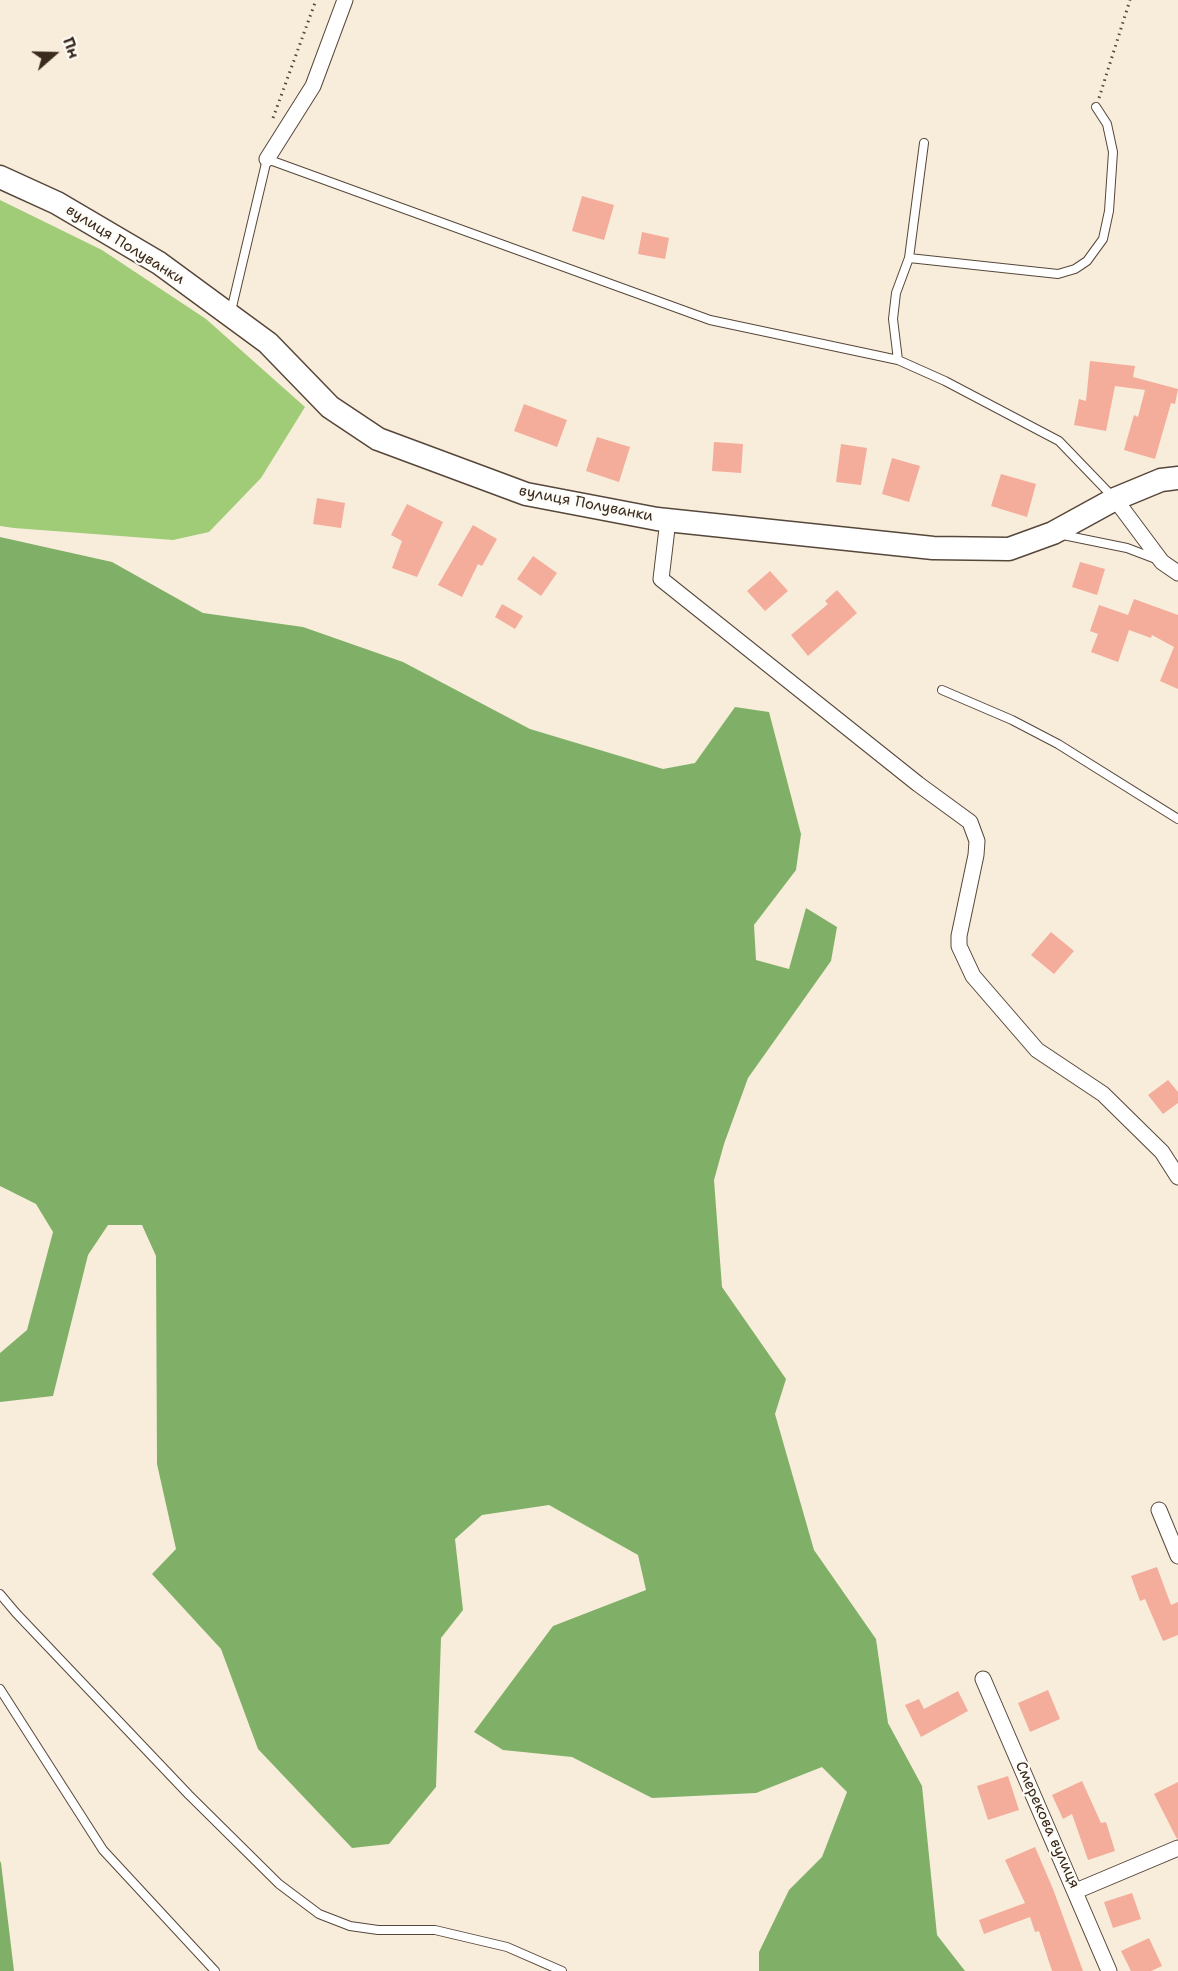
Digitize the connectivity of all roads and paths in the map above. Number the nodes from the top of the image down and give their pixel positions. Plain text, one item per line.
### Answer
1 (316, 0) edge
2 (345, 0) edge
3 (1130, 0) edge
4 (1096, 107) joint
5 (271, 126) dead end
6 (924, 143) dead end
7 (267, 159) junction
8 (0, 177) edge
9 (909, 258) junction
10 (230, 315) junction
11 (898, 360) junction
12 (1178, 478) edge
13 (1115, 499) junction
14 (668, 520) junction
15 (1053, 533) junction
16 (1162, 562) junction
17 (1178, 573) edge
18 (942, 690) dead end
19 (1178, 819) edge
20 (1178, 1177) edge
21 (1159, 1510) dead end
22 (1178, 1556) edge
23 (0, 1594) edge
24 (983, 1679) dead end
25 (0, 1689) edge
26 (1178, 1848) edge
27 (1076, 1891) junction
28 (215, 1971) edge
29 (562, 1971) edge
30 (1109, 1971) edge

1 - 5 path
2 - 7 street
3 - 4 path
4 - 9 lane
6 - 9 lane
7 - 10 lane
7 - 11 lane
8 - 10 street, вулиця Полуванки
9 - 11 lane
10 - 14 street, вулиця Полуванки
11 - 13 lane
12 - 13 street, вулиця Полуванки
13 - 15 street, вулиця Полуванки
13 - 16 street
14 - 15 street, вулиця Полуванки
14 - 20 street
15 - 16 lane
16 - 17 street
18 - 19 lane
21 - 22 street
23 - 29 lane
24 - 27 street, Смерекова вулиця
25 - 28 lane
26 - 27 street
27 - 30 street, Смерекова вулиця

